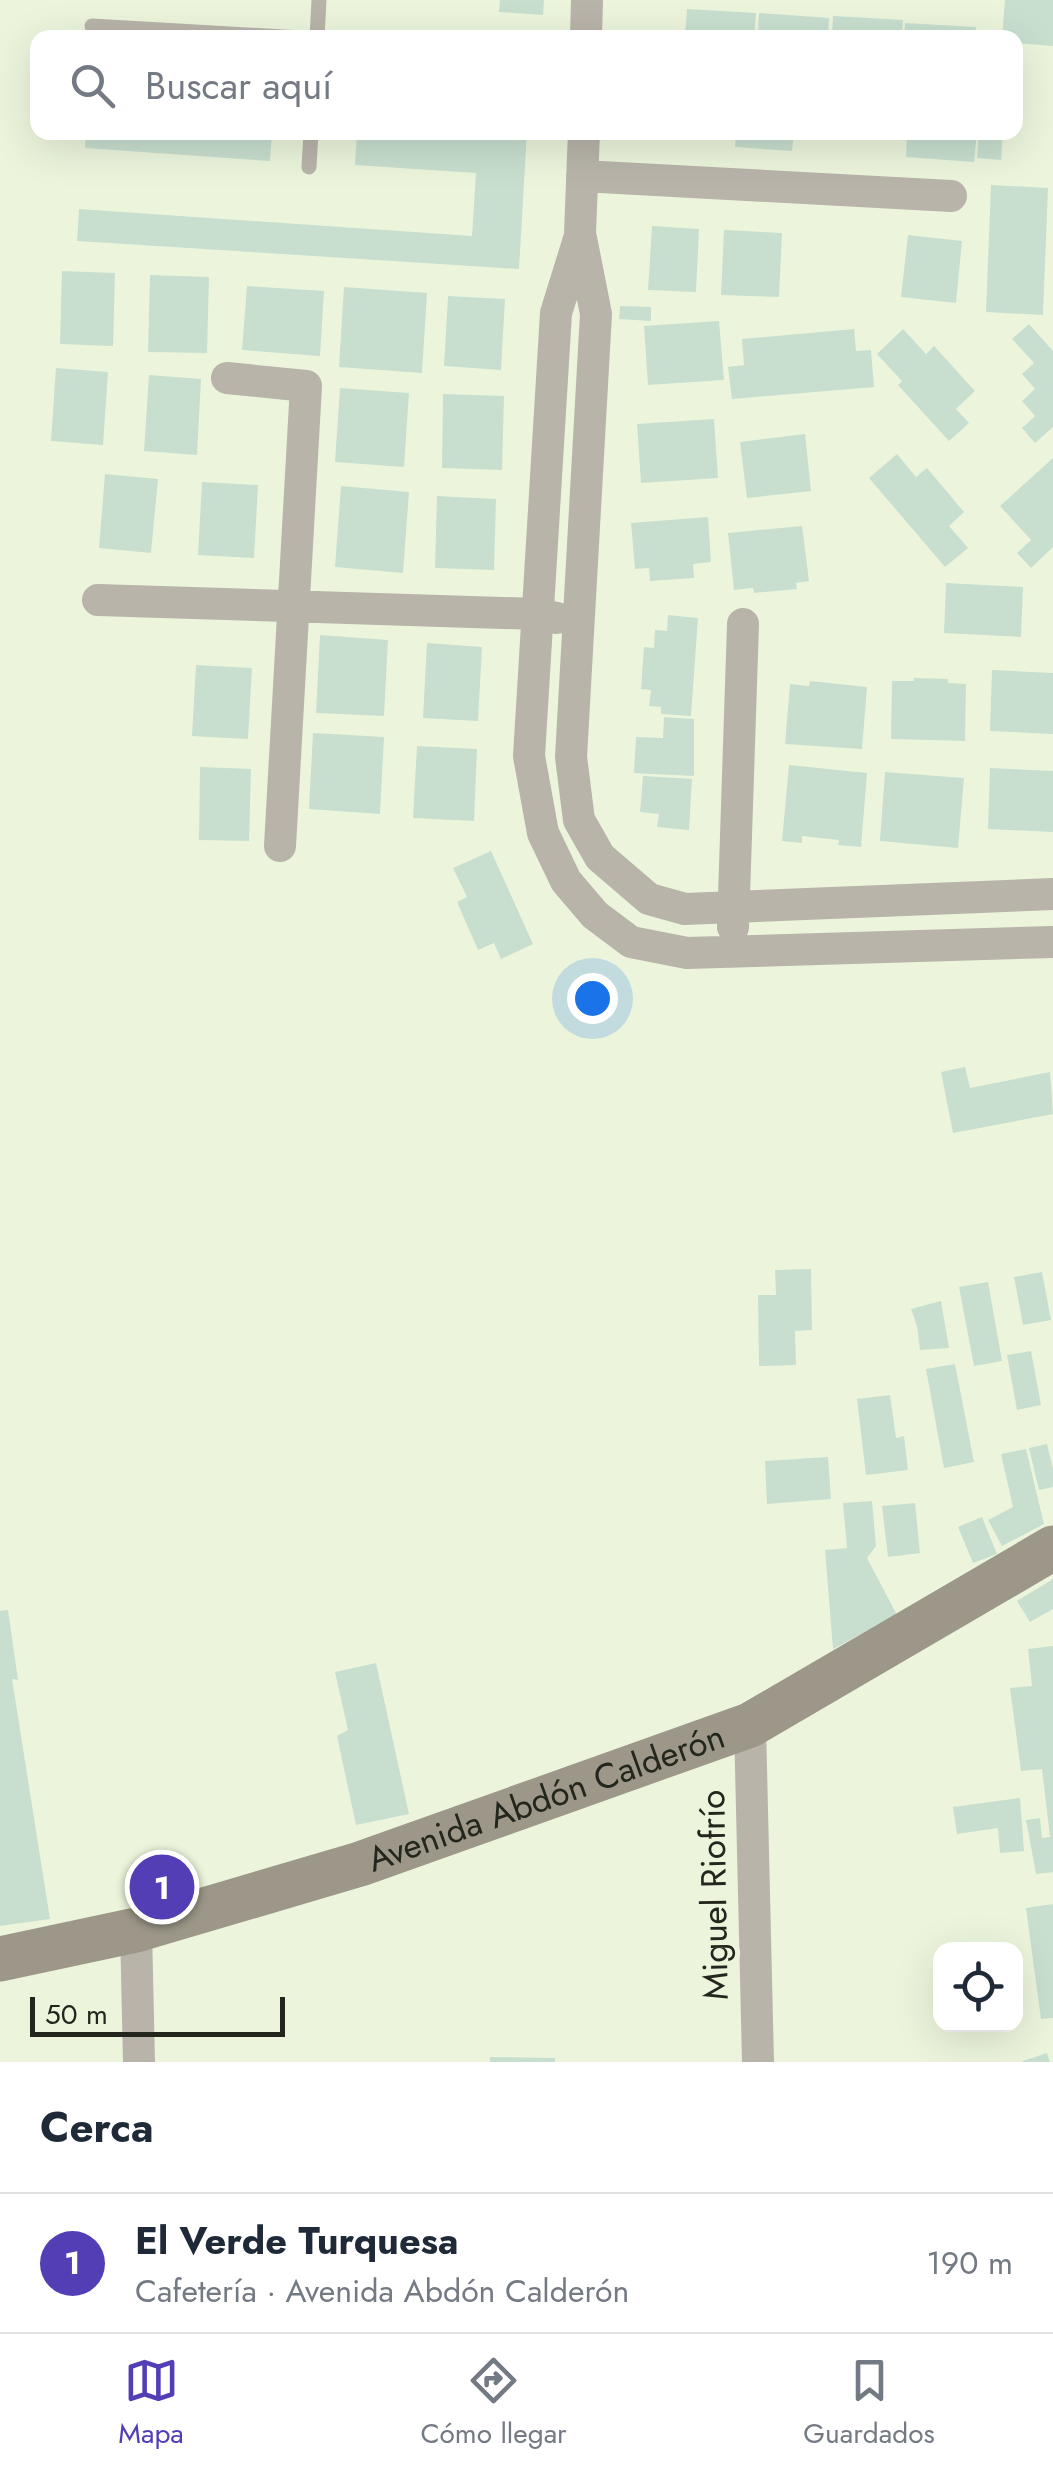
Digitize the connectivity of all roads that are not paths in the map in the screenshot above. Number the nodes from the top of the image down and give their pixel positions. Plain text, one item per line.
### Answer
1 (319, 0) edge
2 (587, 0) edge
3 (92, 26) dead end
4 (162, 30) edge
5 (317, 30) edge
6 (586, 30) edge
7 (311, 140) edge
8 (584, 140) edge
9 (309, 167) dead end
10 (582, 176) junction
11 (951, 196) dead end
12 (580, 234) junction
13 (227, 378) dead end
14 (544, 504) junction
15 (584, 509) junction
16 (98, 600) dead end
17 (293, 608) junction
18 (536, 614) junction
19 (576, 621) junction
20 (743, 624) dead end
21 (280, 846) dead end
22 (1053, 894) edge
23 (960, 898) junction
24 (732, 907) junction
25 (1053, 942) edge
26 (965, 944) junction
27 (735, 952) junction
28 (1053, 1548) edge
29 (750, 1726) junction
30 (136, 1930) junction
31 (0, 1959) edge
32 (139, 2062) edge
33 (758, 2062) edge

1 - 5 lane
2 - 6 street
3 - 4 lane
7 - 9 lane
8 - 10 street
10 - 11 street
10 - 12 street
12 - 14 street
12 - 15 street
13 - 17 street
14 - 15 street
14 - 18 street
15 - 19 street
16 - 17 street
17 - 18 street
17 - 21 street
18 - 19 street
18 - 27 street
19 - 24 street
20 - 24 street
22 - 23 street
23 - 24 street
23 - 26 street
24 - 27 street
25 - 26 street
26 - 27 street
28 - 29 street, Avenida Abdón Calderón
29 - 30 street, Avenida Abdón Calderón
29 - 33 street, Miguel Riofrío
30 - 31 street, Avenida Abdón Calderón
30 - 32 street

